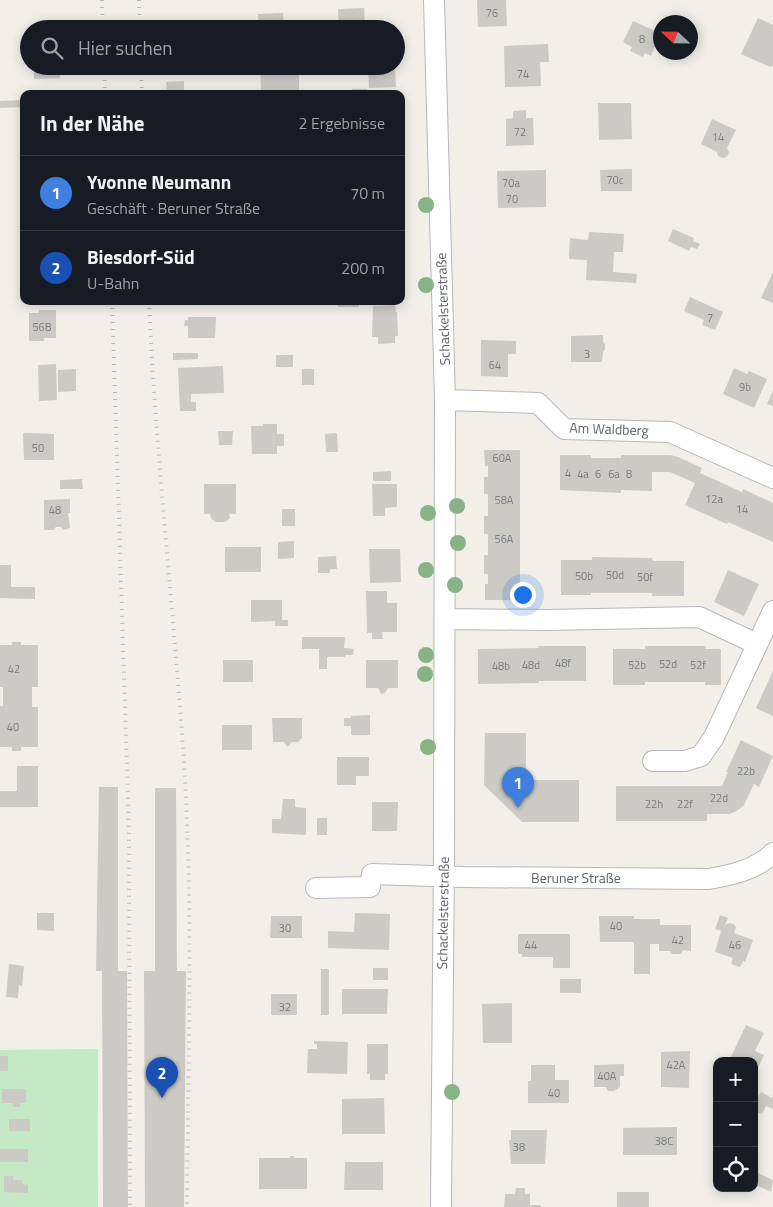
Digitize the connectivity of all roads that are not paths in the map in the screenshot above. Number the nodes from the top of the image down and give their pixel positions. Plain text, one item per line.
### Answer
1 (434, 0) edge
2 (445, 400) junction
3 (773, 478) edge
4 (773, 611) edge
5 (444, 619) junction
6 (757, 644) junction
7 (653, 761) dead end
8 (772, 857) edge
9 (444, 877) junction
10 (316, 888) dead end
11 (441, 1207) edge

1 - 2 street, Schackelsterstraße
2 - 3 street, Am Waldberg
2 - 5 street, Schackelsterstraße
4 - 6 street
5 - 6 street
5 - 9 street, Schackelsterstraße
6 - 7 street
8 - 9 street, Beruner Straße
9 - 10 street, Beruner Straße
9 - 11 street, Schackelsterstraße

